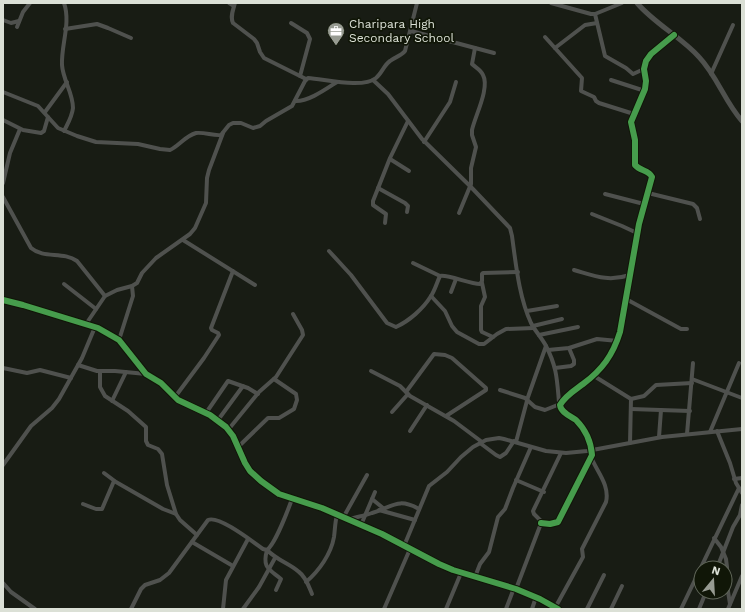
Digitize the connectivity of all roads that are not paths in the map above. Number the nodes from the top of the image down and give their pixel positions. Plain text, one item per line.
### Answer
1 (30, 3) edge
2 (64, 3) edge
3 (229, 3) edge
4 (417, 3) edge
5 (552, 3) edge
6 (622, 3) edge
7 (637, 3) edge
8 (235, 4) edge
9 (595, 14) junction
10 (3, 20) edge
11 (19, 21) junction
12 (291, 22) dead end
13 (597, 23) junction
14 (733, 25) dead end
15 (17, 27) dead end
16 (65, 29) junction
17 (411, 31) junction
18 (674, 35) junction
19 (544, 37) dead end
20 (131, 38) dead end
21 (476, 48) junction
22 (555, 48) junction
23 (494, 53) dead end
24 (644, 69) junction
25 (711, 74) junction
26 (300, 76) junction
27 (306, 79) junction
28 (373, 80) junction
29 (611, 80) dead end
30 (67, 82) junction
31 (338, 82) junction
32 (456, 82) dead end
33 (645, 91) junction
34 (3, 92) edge
35 (295, 101) junction
36 (45, 112) junction
37 (634, 114) junction
38 (48, 117) junction
39 (3, 120) edge
40 (408, 121) junction
41 (742, 122) edge
42 (20, 129) junction
43 (64, 131) junction
44 (223, 133) junction
45 (424, 142) junction
46 (390, 159) junction
47 (409, 170) dead end
48 (3, 183) edge
49 (471, 187) junction
50 (378, 188) junction
51 (648, 192) junction
52 (604, 194) dead end
53 (4, 199) edge
54 (644, 204) junction
55 (407, 212) dead end
56 (459, 213) dead end
57 (592, 214) dead end
58 (700, 219) dead end
59 (385, 223) dead end
60 (637, 233) junction
61 (183, 240) junction
62 (329, 251) dead end
63 (413, 263) dead end
64 (574, 270) dead end
65 (233, 271) junction
66 (518, 272) junction
67 (630, 275) junction
68 (440, 276) junction
69 (456, 279) junction
70 (482, 283) junction
71 (64, 284) dead end
72 (255, 285) dead end
73 (132, 286) junction
74 (451, 292) dead end
75 (105, 296) junction
76 (431, 296) junction
77 (626, 299) junction
78 (3, 300) edge
79 (556, 306) dead end
80 (96, 309) junction
81 (527, 311) junction
82 (294, 314) dead end
83 (562, 319) dead end
84 (86, 324) junction
85 (95, 327) junction
86 (578, 327) dead end
87 (534, 328) junction
88 (687, 329) dead end
89 (539, 335) junction
90 (493, 337) junction
91 (119, 340) junction
92 (618, 341) junction
93 (547, 348) junction
94 (569, 348) junction
95 (694, 363) dead end
96 (739, 363) dead end
97 (78, 365) junction
98 (3, 368) edge
99 (555, 368) junction
100 (371, 371) dead end
101 (100, 372) junction
102 (126, 372) junction
103 (146, 374) junction
104 (594, 376) junction
105 (71, 378) junction
106 (274, 379) junction
107 (692, 381) junction
108 (243, 386) junction
109 (500, 390) dead end
110 (726, 392) junction
111 (407, 393) junction
112 (258, 394) junction
113 (175, 397) junction
114 (742, 398) edge
115 (631, 399) junction
116 (528, 400) junction
117 (112, 402) junction
118 (560, 404) junction
119 (427, 405) junction
120 (631, 409) junction
121 (661, 410) junction
122 (690, 411) junction
123 (392, 412) dead end
124 (206, 413) junction
125 (446, 416) junction
126 (218, 420) junction
127 (742, 429) edge
128 (228, 430) junction
129 (410, 431) dead end
130 (717, 431) junction
131 (710, 432) junction
132 (688, 434) junction
133 (659, 438) junction
134 (515, 442) junction
135 (481, 443) junction
136 (630, 443) junction
137 (238, 447) junction
138 (531, 447) junction
139 (591, 450) junction
140 (561, 453) junction
141 (591, 457) junction
142 (3, 465) edge
143 (104, 473) dead end
144 (367, 475) dead end
145 (742, 478) edge
146 (734, 479) junction
147 (516, 480) junction
148 (114, 481) junction
149 (738, 488) junction
150 (375, 492) dead end
151 (544, 492) junction
152 (742, 493) edge
153 (292, 498) junction
154 (372, 499) junction
155 (83, 504) dead end
156 (742, 505) edge
157 (381, 509) junction
158 (419, 510) junction
159 (176, 514) junction
160 (366, 514) junction
161 (337, 515) junction
162 (345, 519) junction
163 (415, 520) junction
164 (541, 522) junction
165 (361, 525) junction
166 (197, 535) junction
167 (714, 538) junction
168 (248, 539) junction
169 (192, 542) junction
170 (404, 546) junction
171 (410, 549) junction
172 (267, 550) junction
173 (724, 552) junction
174 (275, 558) junction
175 (720, 560) edge
176 (233, 566) junction
177 (268, 570) junction
178 (461, 573) junction
179 (604, 576) dead end
180 (742, 576) edge
181 (475, 577) junction
182 (306, 582) junction
183 (3, 583) edge
184 (622, 586) dead end
185 (515, 589) junction
186 (276, 590) dead end
187 (312, 594) dead end
188 (536, 598) junction
189 (730, 604) junction
190 (35, 609) edge
191 (130, 609) edge
192 (223, 609) edge
193 (243, 609) edge
194 (384, 609) edge
195 (446, 609) edge
196 (506, 609) edge
197 (532, 609) edge
198 (557, 609) edge
199 (587, 609) edge
200 (611, 609) edge
201 (681, 609) edge
202 (728, 609) edge

1 - 11 street
2 - 16 street
3 - 8 street
4 - 17 street
5 - 9 street
6 - 9 street
7 - 18 street
8 - 26 street
9 - 13 street
10 - 11 street
11 - 15 street
12 - 26 street
13 - 22 street
13 - 24 street
14 - 25 street
16 - 20 street
16 - 30 street
17 - 21 street
17 - 28 street
18 - 24 street
18 - 25 street
19 - 22 street
21 - 23 street
21 - 49 street
22 - 37 street
24 - 33 street
25 - 41 street
26 - 27 street
27 - 31 street
27 - 35 street
28 - 31 street
28 - 40 street
29 - 33 street
30 - 36 street
30 - 43 street
31 - 35 street
32 - 45 street
33 - 37 street
34 - 36 street
35 - 44 street
36 - 38 street
37 - 51 street
38 - 42 street
38 - 43 street
39 - 42 street
40 - 45 street
40 - 46 street
42 - 48 street
43 - 44 street
44 - 61 street
45 - 49 street
46 - 47 street
46 - 50 street
49 - 56 street
49 - 66 street
50 - 55 street
50 - 59 street
51 - 54 street
51 - 58 street
52 - 54 street
53 - 75 street
54 - 60 street
57 - 60 street
60 - 67 street
61 - 65 street
61 - 73 street
62 - 76 street
63 - 68 street
64 - 67 street
65 - 72 street
65 - 113 street
66 - 70 street
66 - 81 street
67 - 77 street
68 - 69 street
68 - 76 street
69 - 70 street
69 - 74 street
70 - 90 street
71 - 80 street
73 - 75 street
73 - 91 street
75 - 80 street
76 - 90 street
77 - 88 street
77 - 92 street
78 - 84 street
79 - 81 street
80 - 84 street
81 - 87 street
82 - 106 street
83 - 87 street
84 - 85 street
85 - 91 street
85 - 97 street
86 - 89 street
87 - 89 street
87 - 90 street
89 - 93 street
91 - 103 street
92 - 94 street
92 - 104 street
93 - 94 street
93 - 99 street
93 - 116 street
94 - 99 street
95 - 107 street
96 - 110 street
97 - 101 street
97 - 105 street
98 - 105 street
99 - 118 street
100 - 111 street
101 - 102 street
101 - 117 street
102 - 103 street
102 - 117 street
103 - 113 street
104 - 115 street
104 - 118 street
105 - 142 street
106 - 112 street
106 - 137 street
107 - 110 street
107 - 115 street
107 - 122 street
108 - 112 street
108 - 124 street
108 - 126 street
109 - 116 street
110 - 114 street
110 - 131 street
111 - 119 street
111 - 123 street
111 - 125 street
112 - 128 street
113 - 124 street
115 - 120 street
116 - 118 street
116 - 134 street
117 - 159 street
118 - 139 street
119 - 125 street
119 - 129 street
120 - 121 street
120 - 136 street
121 - 122 street
121 - 133 street
122 - 132 street
124 - 126 street
125 - 135 street
126 - 128 street
127 - 130 street
128 - 137 street
130 - 131 street
130 - 146 street
131 - 132 street
132 - 133 street
133 - 136 street
134 - 135 street
134 - 135 street
134 - 138 street
135 - 158 street
136 - 139 street
137 - 153 street
138 - 140 street
138 - 147 street
139 - 140 street
139 - 141 street
140 - 151 street
141 - 164 street
141 - 198 street
143 - 148 street
144 - 162 street
145 - 146 street
146 - 149 street
147 - 151 street
147 - 181 street
148 - 155 street
148 - 159 street
149 - 152 street
149 - 167 street
150 - 154 street
151 - 164 street
153 - 161 street
153 - 172 street
154 - 157 street
154 - 160 street
156 - 173 street
157 - 158 street
157 - 160 street
157 - 163 street
158 - 163 street
159 - 166 street
160 - 162 street
160 - 165 street
161 - 162 street
161 - 182 street
162 - 165 street
163 - 170 street
164 - 185 street
165 - 170 street
166 - 168 street
166 - 169 street
167 - 173 street
167 - 201 street
168 - 172 street
168 - 176 street
169 - 176 street
169 - 191 street
170 - 171 street
171 - 178 street
171 - 194 street
172 - 174 street
172 - 177 street
173 - 175 street
173 - 189 street
174 - 177 street
174 - 182 street
176 - 192 street
177 - 186 street
177 - 193 street
178 - 181 street
178 - 195 street
179 - 199 street
180 - 189 street
181 - 185 street
182 - 187 street
183 - 190 street
184 - 200 street
185 - 188 street
185 - 196 street
188 - 197 street
188 - 198 street
189 - 202 street

